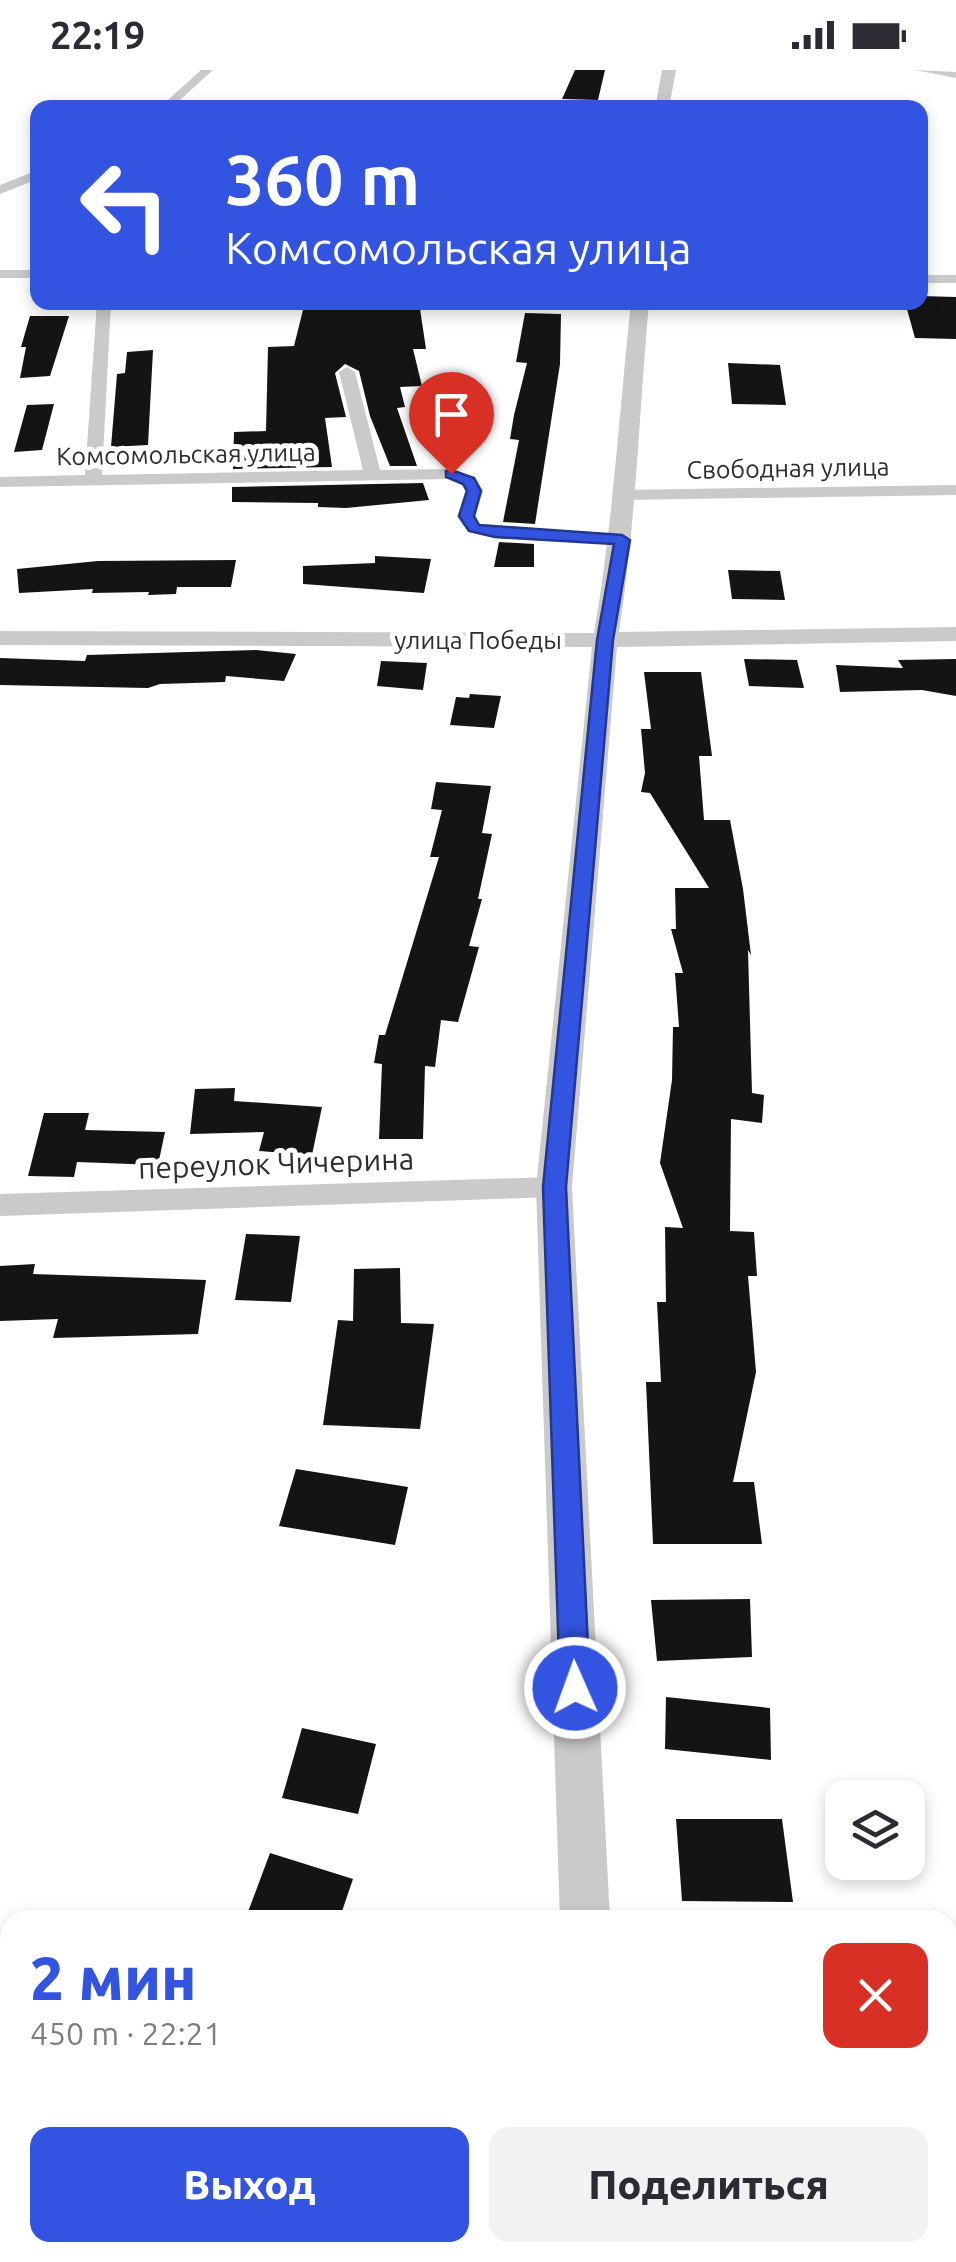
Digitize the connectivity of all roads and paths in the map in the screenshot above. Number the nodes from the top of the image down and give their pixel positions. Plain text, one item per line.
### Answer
1 (208, 70) edge
2 (668, 70) edge
3 (920, 70) edge
4 (956, 75) edge
5 (173, 100) edge
6 (663, 100) edge
7 (30, 177) edge
8 (0, 190) edge
9 (0, 274) edge
10 (30, 274) edge
11 (928, 279) edge
12 (956, 279) edge
13 (104, 310) edge
14 (639, 310) edge
15 (348, 372) dead end
16 (373, 475) junction
17 (93, 481) junction
18 (0, 482) edge
19 (956, 490) edge
20 (622, 495) junction
21 (622, 540) junction
22 (956, 634) edge
23 (0, 638) edge
24 (605, 640) junction
25 (554, 1187) junction
26 (0, 1205) edge
27 (585, 1910) edge

1 - 5 street
2 - 6 street
3 - 4 street
7 - 8 street
9 - 10 street
11 - 12 street
13 - 17 street
14 - 20 street
15 - 16 street
16 - 17 street, Комсомольская улица
16 - 21 street, Комсомольская улица
17 - 18 street, Комсомольская улица
19 - 20 street, Свободная улица
20 - 21 street
21 - 24 street
22 - 24 street, улица Победы
23 - 24 street, улица Победы
24 - 25 street
25 - 26 street, переулок Чичерина
25 - 27 street

